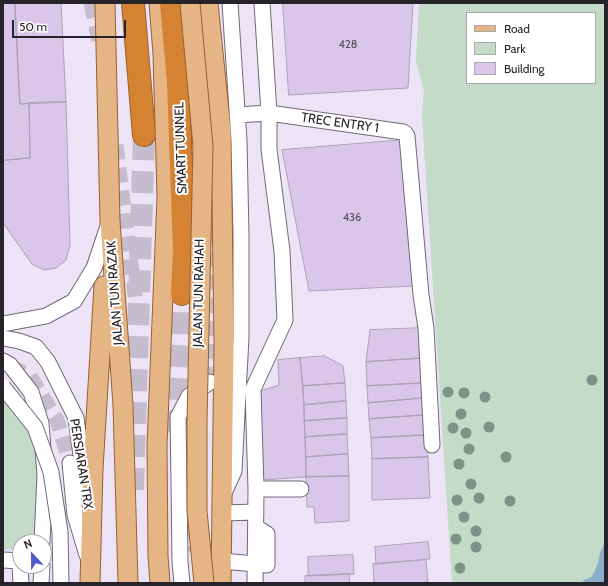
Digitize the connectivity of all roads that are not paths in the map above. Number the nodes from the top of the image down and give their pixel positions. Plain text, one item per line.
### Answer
1 (105, 3) edge
2 (133, 3) edge
3 (159, 3) edge
4 (171, 3) edge
5 (190, 3) edge
6 (208, 3) edge
7 (230, 3) edge
8 (262, 3) edge
9 (268, 113) junction
10 (237, 115) junction
11 (144, 135) tunnel mouth
12 (110, 221) junction
13 (182, 294) tunnel mouth
14 (3, 324) edge
15 (3, 338) edge
16 (4, 374) edge
17 (210, 382) dead end
18 (432, 445) dead end
19 (70, 463) tunnel mouth
20 (179, 483) junction
21 (301, 488) dead end
22 (256, 489) junction
23 (222, 505) junction
24 (256, 512) junction
25 (186, 523) tunnel mouth
26 (92, 528) junction
27 (42, 534) edge
28 (222, 561) junction
29 (255, 564) junction
30 (90, 574) edge
31 (61, 583) edge
32 (128, 583) edge
33 (160, 583) edge
34 (182, 583) edge
35 (204, 583) edge
36 (221, 583) edge
37 (255, 583) edge

1 - 12 main road, JALAN TUN RAZAK
2 - 11 highway
3 - 33 main road
4 - 13 highway, SMART TUNNEL
5 - 35 main road, JALAN TUN RAHAH, bridge
6 - 23 main road
7 - 10 street
8 - 9 street
9 - 10 street, TREC ENTRY 1
9 - 18 street, TREC ENTRY 1
9 - 22 street
10 - 23 street
12 - 14 street
12 - 26 main road
12 - 32 main road, JALAN TUN RAZAK
15 - 26 street, PERSIARAN TRX
16 - 27 street
16 - 31 street, bridge
17 - 20 street
19 - 30 street
20 - 25 street
20 - 34 street
21 - 22 street
22 - 24 street
23 - 24 street
23 - 28 main road
24 - 29 street
26 - 30 main road
28 - 29 street
28 - 36 main road
29 - 37 street

